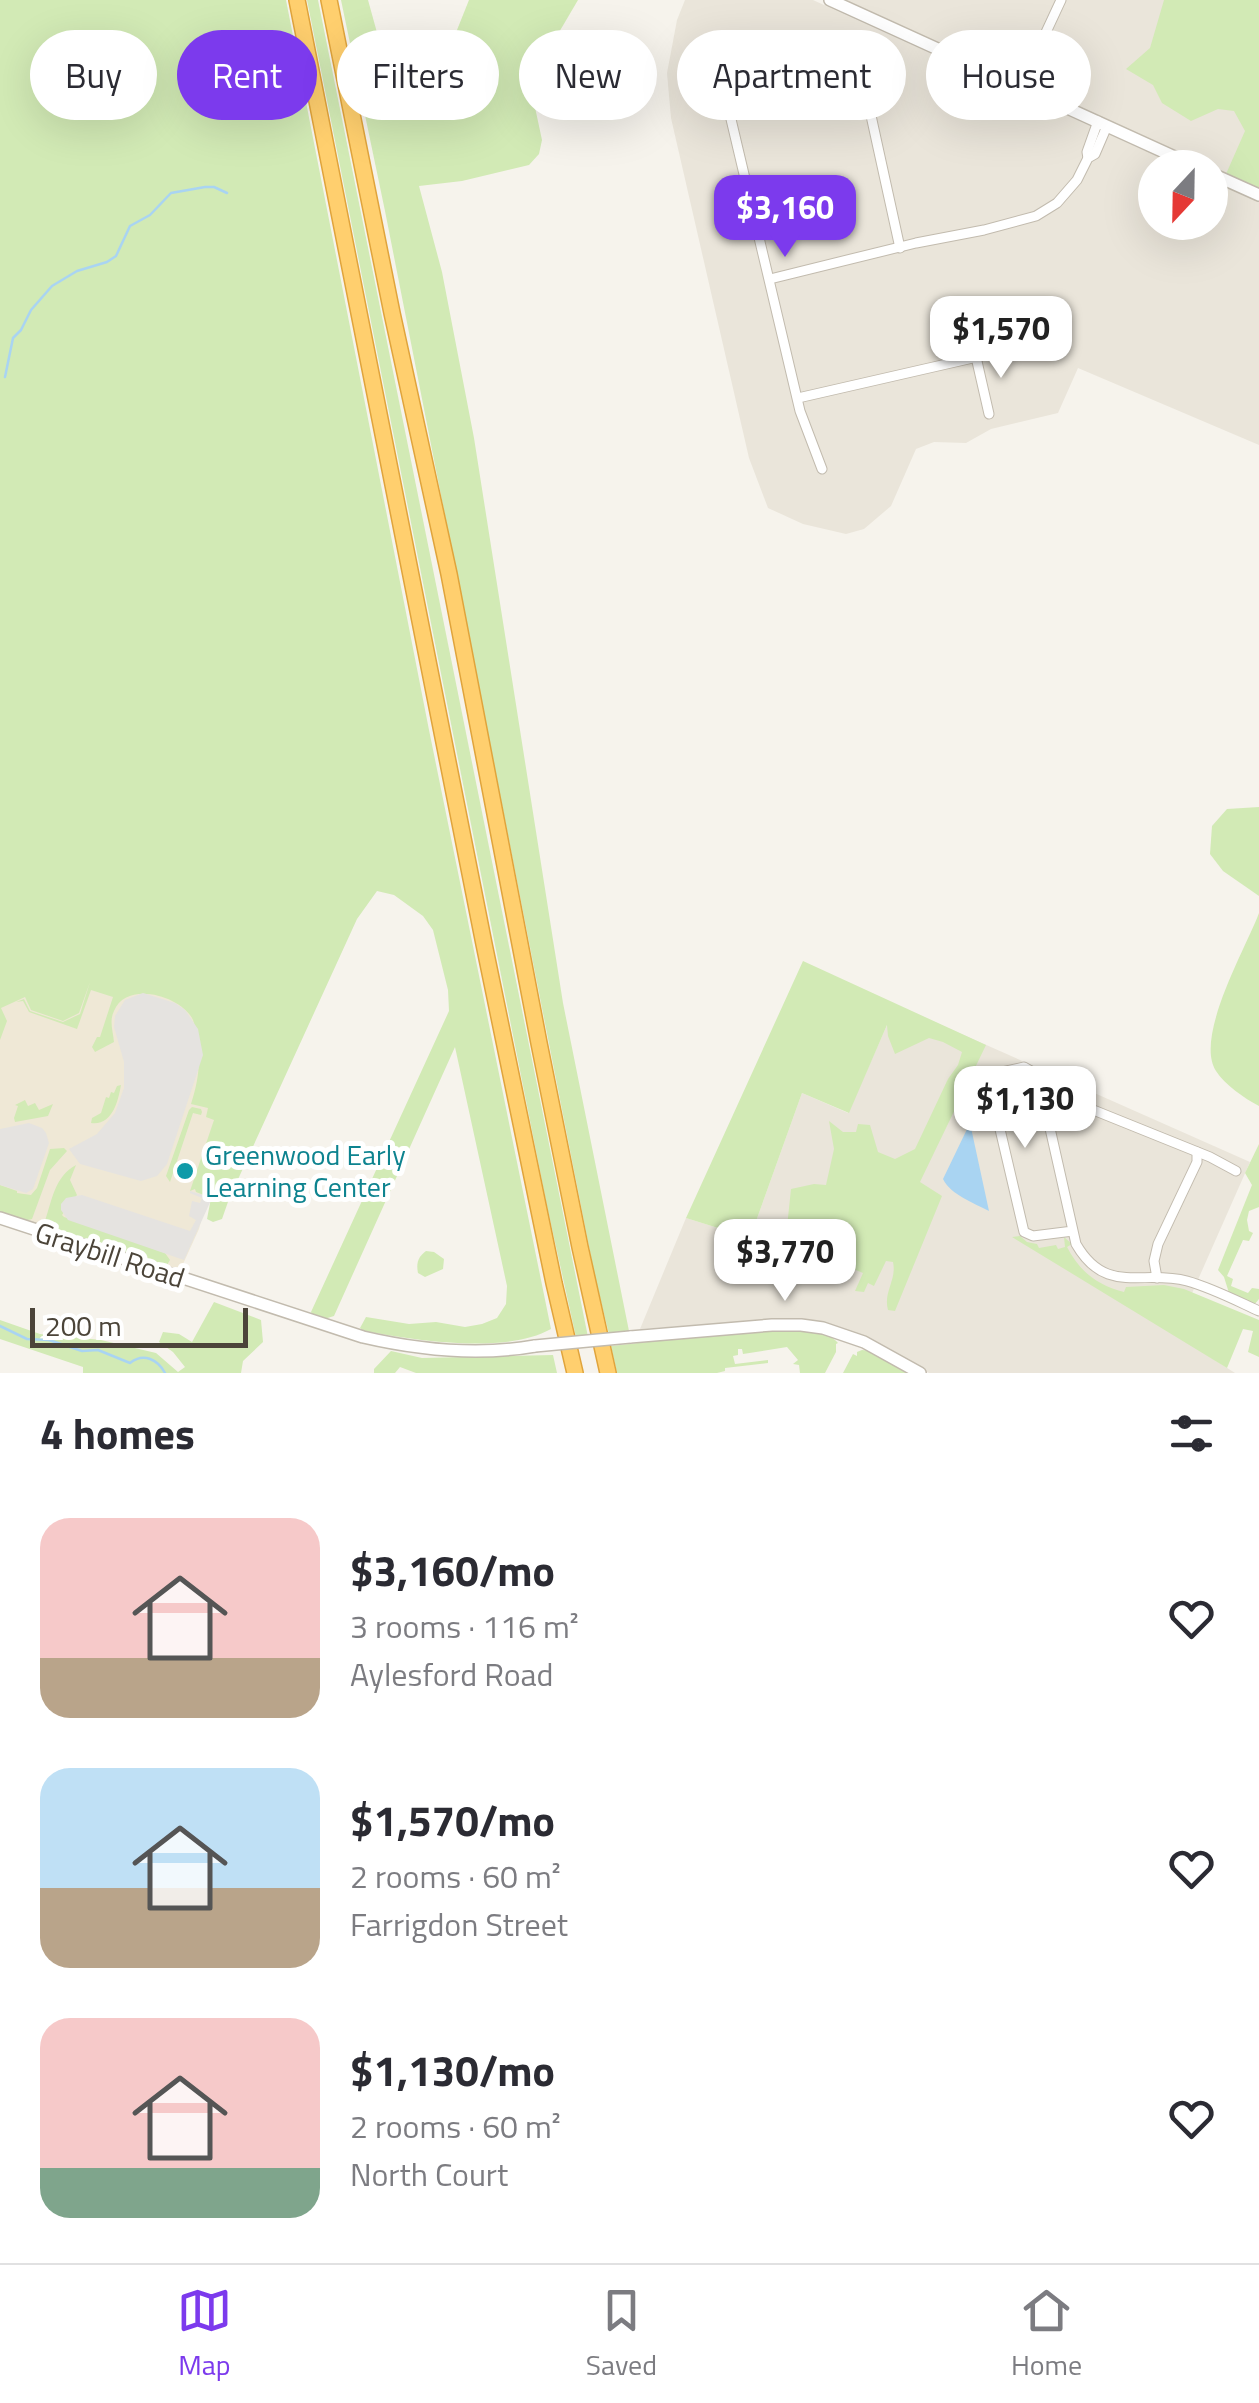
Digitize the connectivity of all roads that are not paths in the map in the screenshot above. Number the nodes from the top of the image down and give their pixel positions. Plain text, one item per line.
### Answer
1 (297, 0) edge
2 (329, 0) edge
3 (830, 0) edge
4 (1061, 0) edge
5 (1047, 30) edge
6 (926, 43) edge
7 (1091, 119) edge
8 (731, 120) edge
9 (872, 120) edge
10 (1102, 124) junction
11 (1159, 150) edge
12 (1228, 180) edge
13 (1259, 195) edge
14 (900, 248) junction
15 (770, 279) junction
16 (1012, 349) dead end
17 (976, 357) junction
18 (798, 398) junction
19 (989, 414) dead end
20 (822, 468) dead end
21 (1046, 1105) junction
22 (1197, 1152) junction
23 (1236, 1170) dead end
24 (0, 1218) edge
25 (1073, 1231) junction
26 (1157, 1278) junction
27 (1259, 1311) edge
28 (575, 1373) edge
29 (608, 1373) edge
30 (920, 1373) edge

1 - 28 highway
2 - 29 highway
3 - 6 street
4 - 5 street
7 - 10 street
8 - 15 street
9 - 14 street
10 - 11 street
10 - 14 street
12 - 13 street
14 - 15 street
15 - 18 street
16 - 17 street
17 - 18 street
17 - 19 street
18 - 20 street
21 - 22 street
21 - 25 street
21 - 25 street
22 - 23 street
22 - 26 street
24 - 30 street, Graybill Road, bridge
25 - 26 street
26 - 27 street

